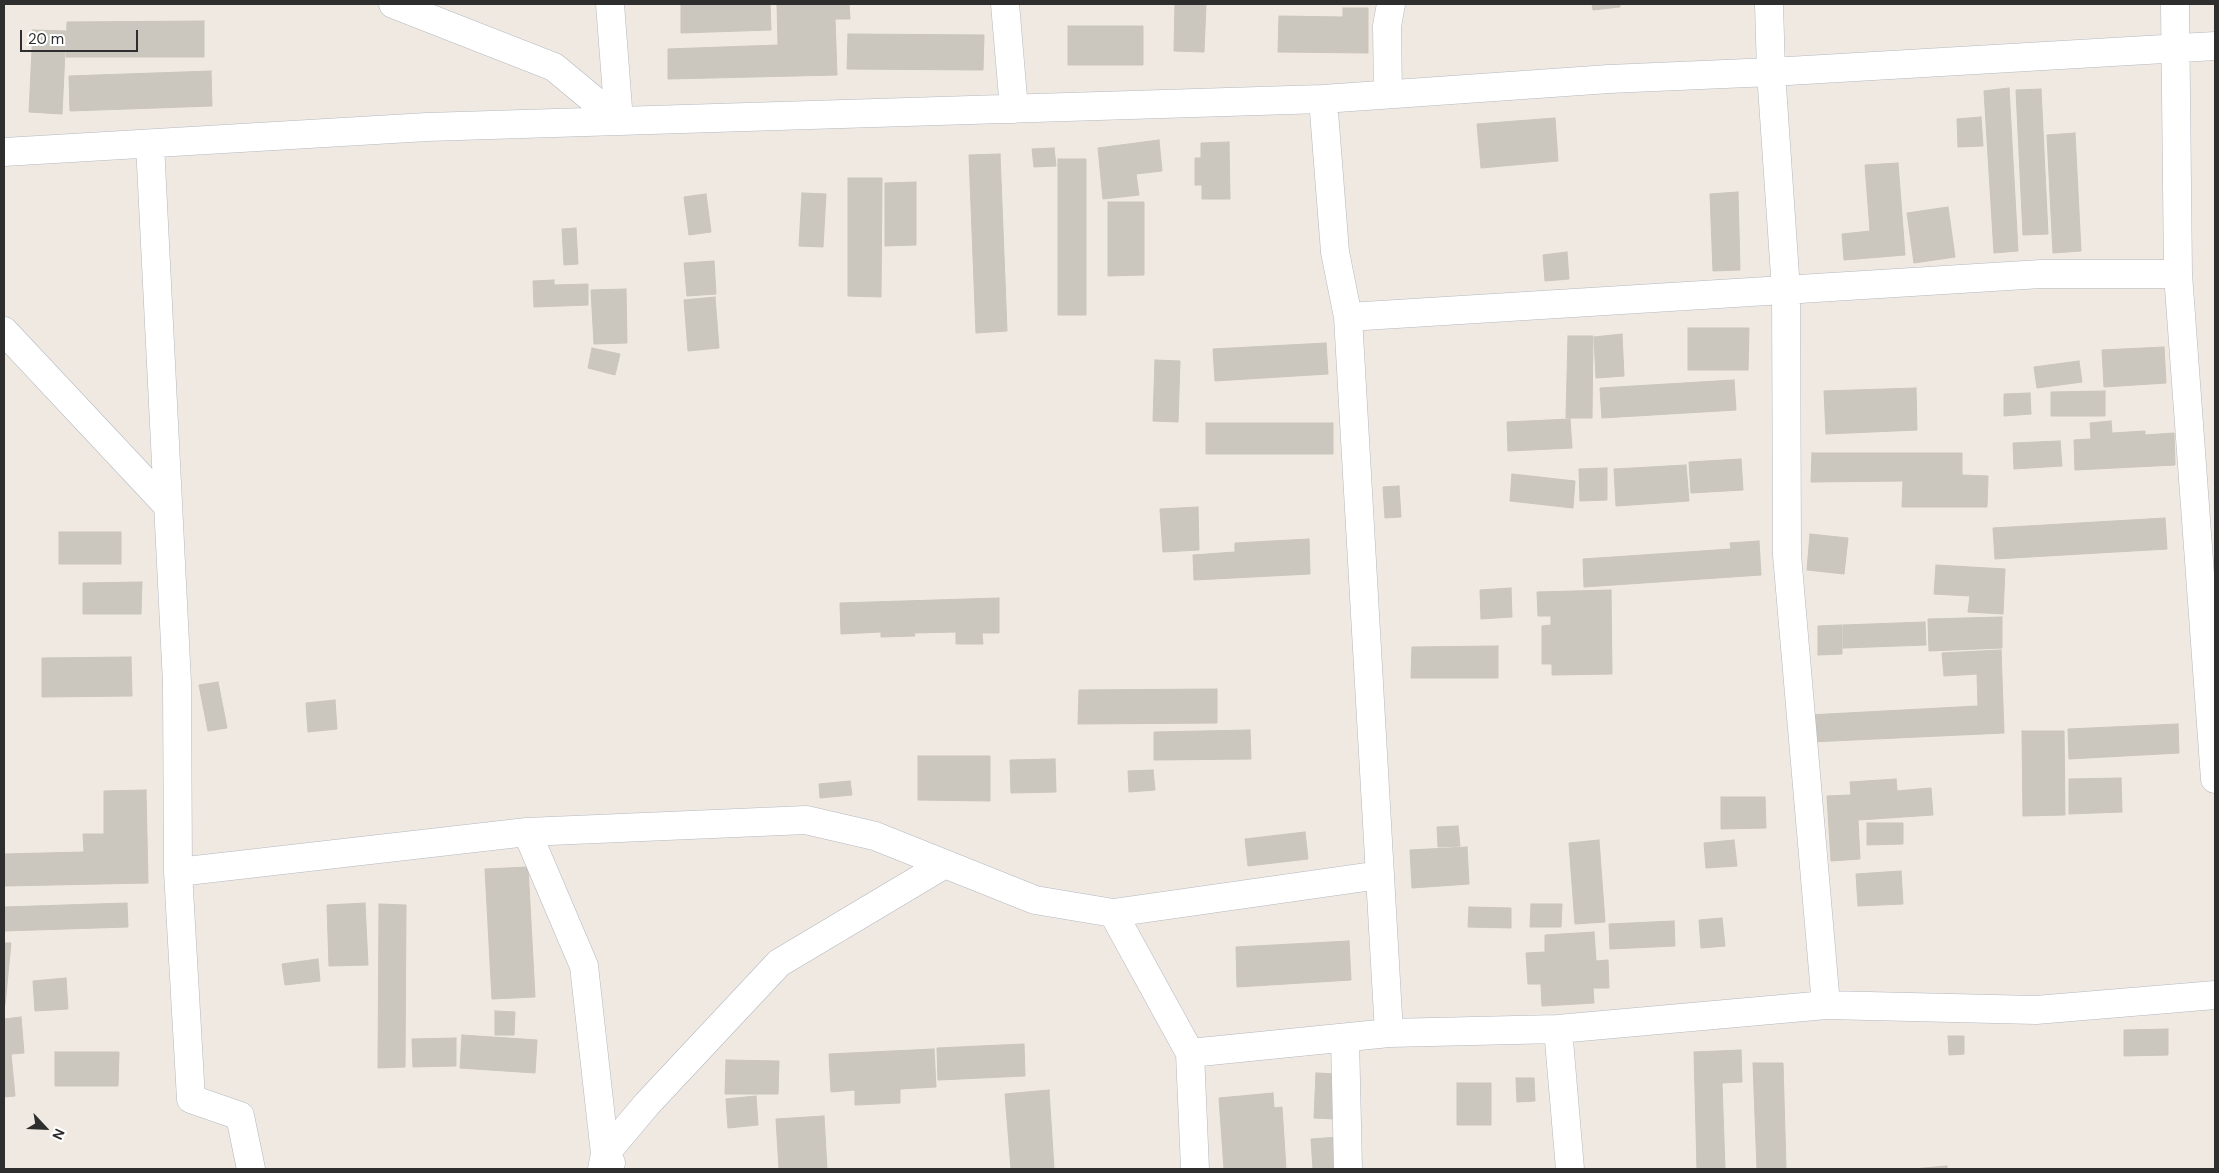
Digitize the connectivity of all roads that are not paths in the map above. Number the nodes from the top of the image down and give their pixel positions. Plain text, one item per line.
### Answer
1 (393, 4) edge
2 (610, 4) edge
3 (1005, 4) edge
4 (1391, 4) edge
5 (1769, 4) edge
6 (2175, 4) edge
7 (2215, 46) edge
8 (2176, 48) junction
9 (1771, 72) junction
10 (1388, 94) junction
11 (1323, 99) junction
12 (1014, 109) junction
13 (619, 121) junction
14 (150, 144) junction
15 (4, 152) edge
16 (2178, 274) junction
17 (1786, 290) junction
18 (1348, 317) junction
19 (4, 331) edge
20 (167, 504) junction
21 (2208, 587) edge
22 (2215, 779) edge
23 (527, 832) junction
24 (945, 864) junction
25 (178, 872) junction
26 (1380, 875) junction
27 (1113, 913) junction
28 (2215, 995) edge
29 (1826, 1005) junction
30 (1558, 1029) junction
31 (1389, 1033) junction
32 (1345, 1038) junction
33 (1190, 1053) junction
34 (607, 1164) edge
35 (251, 1169) edge
36 (1195, 1169) edge
37 (1348, 1169) edge
38 (1570, 1169) edge

1 - 13 street
2 - 13 street
3 - 12 street
4 - 10 street
5 - 9 street
6 - 8 street
7 - 8 street
8 - 9 street
8 - 16 street
9 - 10 street
9 - 17 street
10 - 11 street
11 - 12 street
11 - 18 street
12 - 13 street
13 - 14 street
14 - 15 street
14 - 20 street
16 - 17 street
16 - 21 street
17 - 18 street
17 - 29 street
18 - 26 street
19 - 20 street
20 - 25 street
21 - 22 street
23 - 24 street
23 - 25 street
23 - 34 street
24 - 27 street
24 - 34 street
25 - 35 street
26 - 27 street
26 - 31 street
27 - 33 street
28 - 29 street
29 - 30 street
30 - 31 street
30 - 38 street
31 - 32 street
32 - 33 street
32 - 37 street
33 - 36 street

